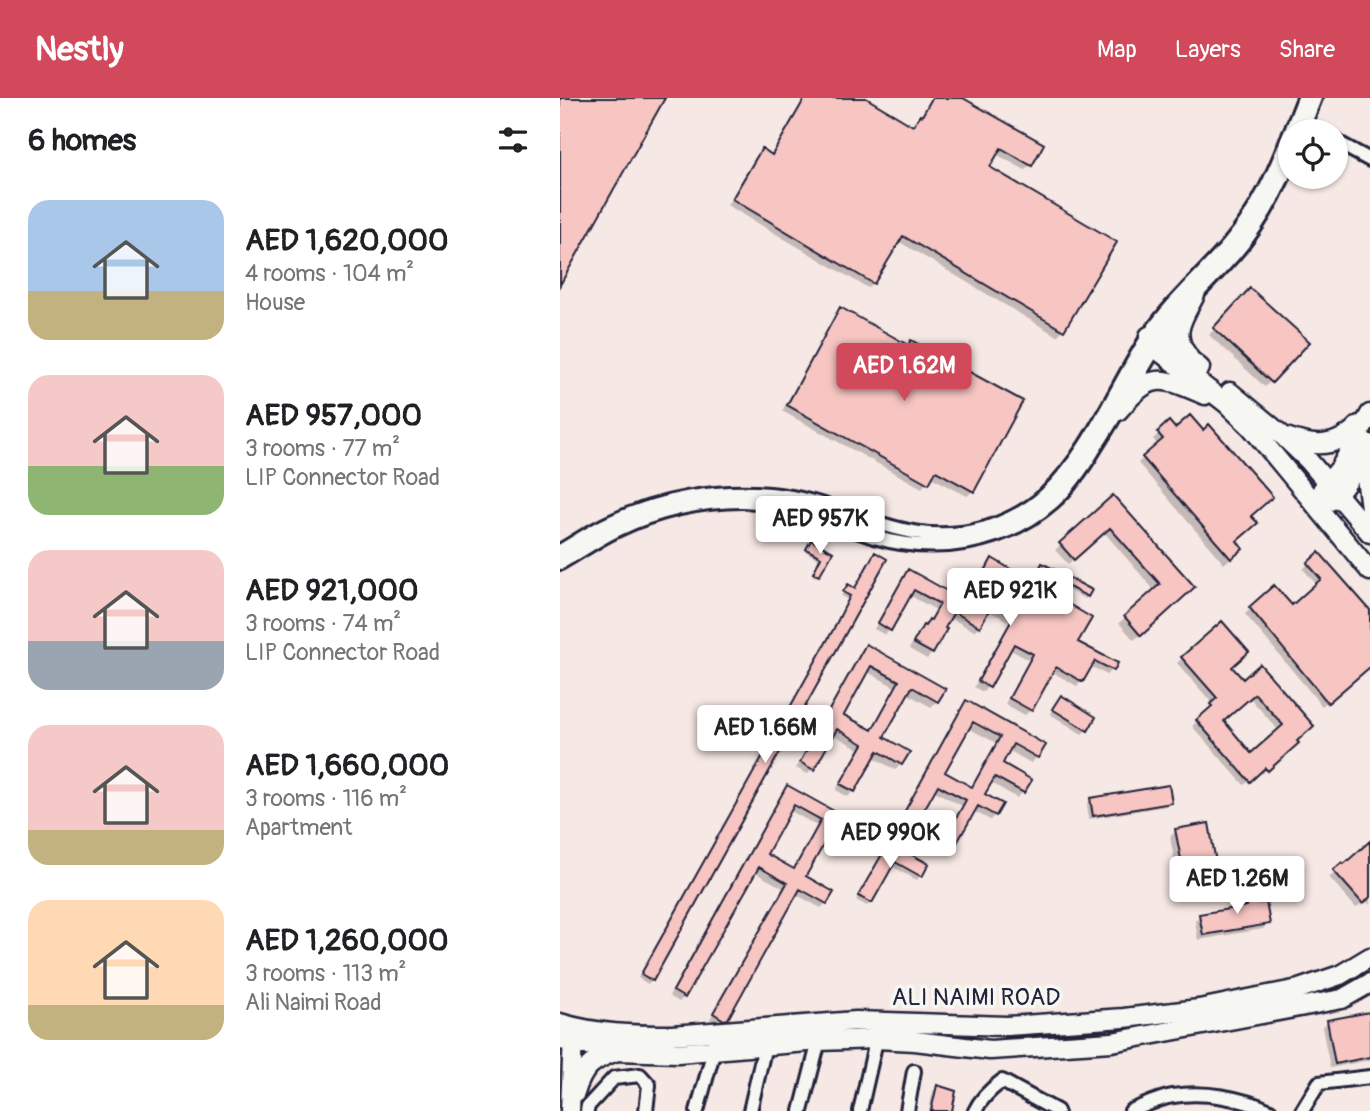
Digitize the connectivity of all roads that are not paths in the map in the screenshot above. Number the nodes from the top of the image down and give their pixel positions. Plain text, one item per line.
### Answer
1 (1304, 98) edge
2 (1315, 98) edge
3 (1298, 119) edge
4 (1302, 119) edge
5 (1348, 148) edge
6 (1370, 160) edge
7 (1278, 165) edge
8 (1278, 189) edge
9 (1195, 295) junction
10 (1155, 340) junction
11 (1192, 362) junction
12 (1227, 404) junction
13 (1118, 411) junction
14 (1370, 415) edge
15 (1283, 436) junction
16 (1370, 444) edge
17 (1370, 454) edge
18 (1333, 489) junction
19 (1316, 505) junction
20 (1370, 508) edge
21 (1370, 533) edge
22 (560, 551) edge
23 (560, 564) edge
24 (1370, 571) edge
25 (1370, 957) edge
26 (1370, 983) edge
27 (767, 1027) junction
28 (878, 1030) junction
29 (818, 1032) junction
30 (567, 1035) edge
31 (714, 1041) junction
32 (766, 1046) junction
33 (617, 1051) junction
34 (914, 1071) dead end
35 (1370, 1077) edge
36 (560, 1086) edge
37 (1031, 1096) junction
38 (570, 1105) edge
39 (646, 1111) edge
40 (697, 1111) edge
41 (750, 1111) edge
42 (801, 1111) edge
43 (859, 1111) edge
44 (907, 1111) edge
45 (975, 1111) edge
46 (1026, 1111) edge
47 (1057, 1111) edge
48 (1131, 1111) edge
49 (1270, 1111) edge
50 (1302, 1111) edge

1 - 3 street
2 - 4 street
5 - 6 street
7 - 10 street
8 - 9 street
9 - 10 street
9 - 11 main road
10 - 11 main road
10 - 12 main road
10 - 13 street
10 - 22 street
11 - 15 main road
12 - 13 main road
12 - 19 main road
13 - 23 street
14 - 15 main road
14 - 18 main road
15 - 18 main road
16 - 18 main road
17 - 20 main road
18 - 19 main road
18 - 21 main road
19 - 24 main road
25 - 28 main road, ALI NAIMI ROAD
26 - 28 main road, ALI NAIMI ROAD
27 - 29 main road, ALI NAIMI ROAD
27 - 31 main road, ALI NAIMI ROAD
27 - 32 street
28 - 29 main road, ALI NAIMI ROAD
28 - 43 street
29 - 32 main road, ALI NAIMI ROAD
29 - 42 street
30 - 31 main road, ALI NAIMI ROAD
30 - 33 main road, ALI NAIMI ROAD
30 - 38 main road
31 - 32 main road, ALI NAIMI ROAD
31 - 33 main road, ALI NAIMI ROAD
31 - 40 street
32 - 41 street
33 - 38 main road
34 - 44 street
35 - 50 street
36 - 38 main road
37 - 45 street
37 - 46 street
37 - 47 street
38 - 39 street
48 - 49 street

